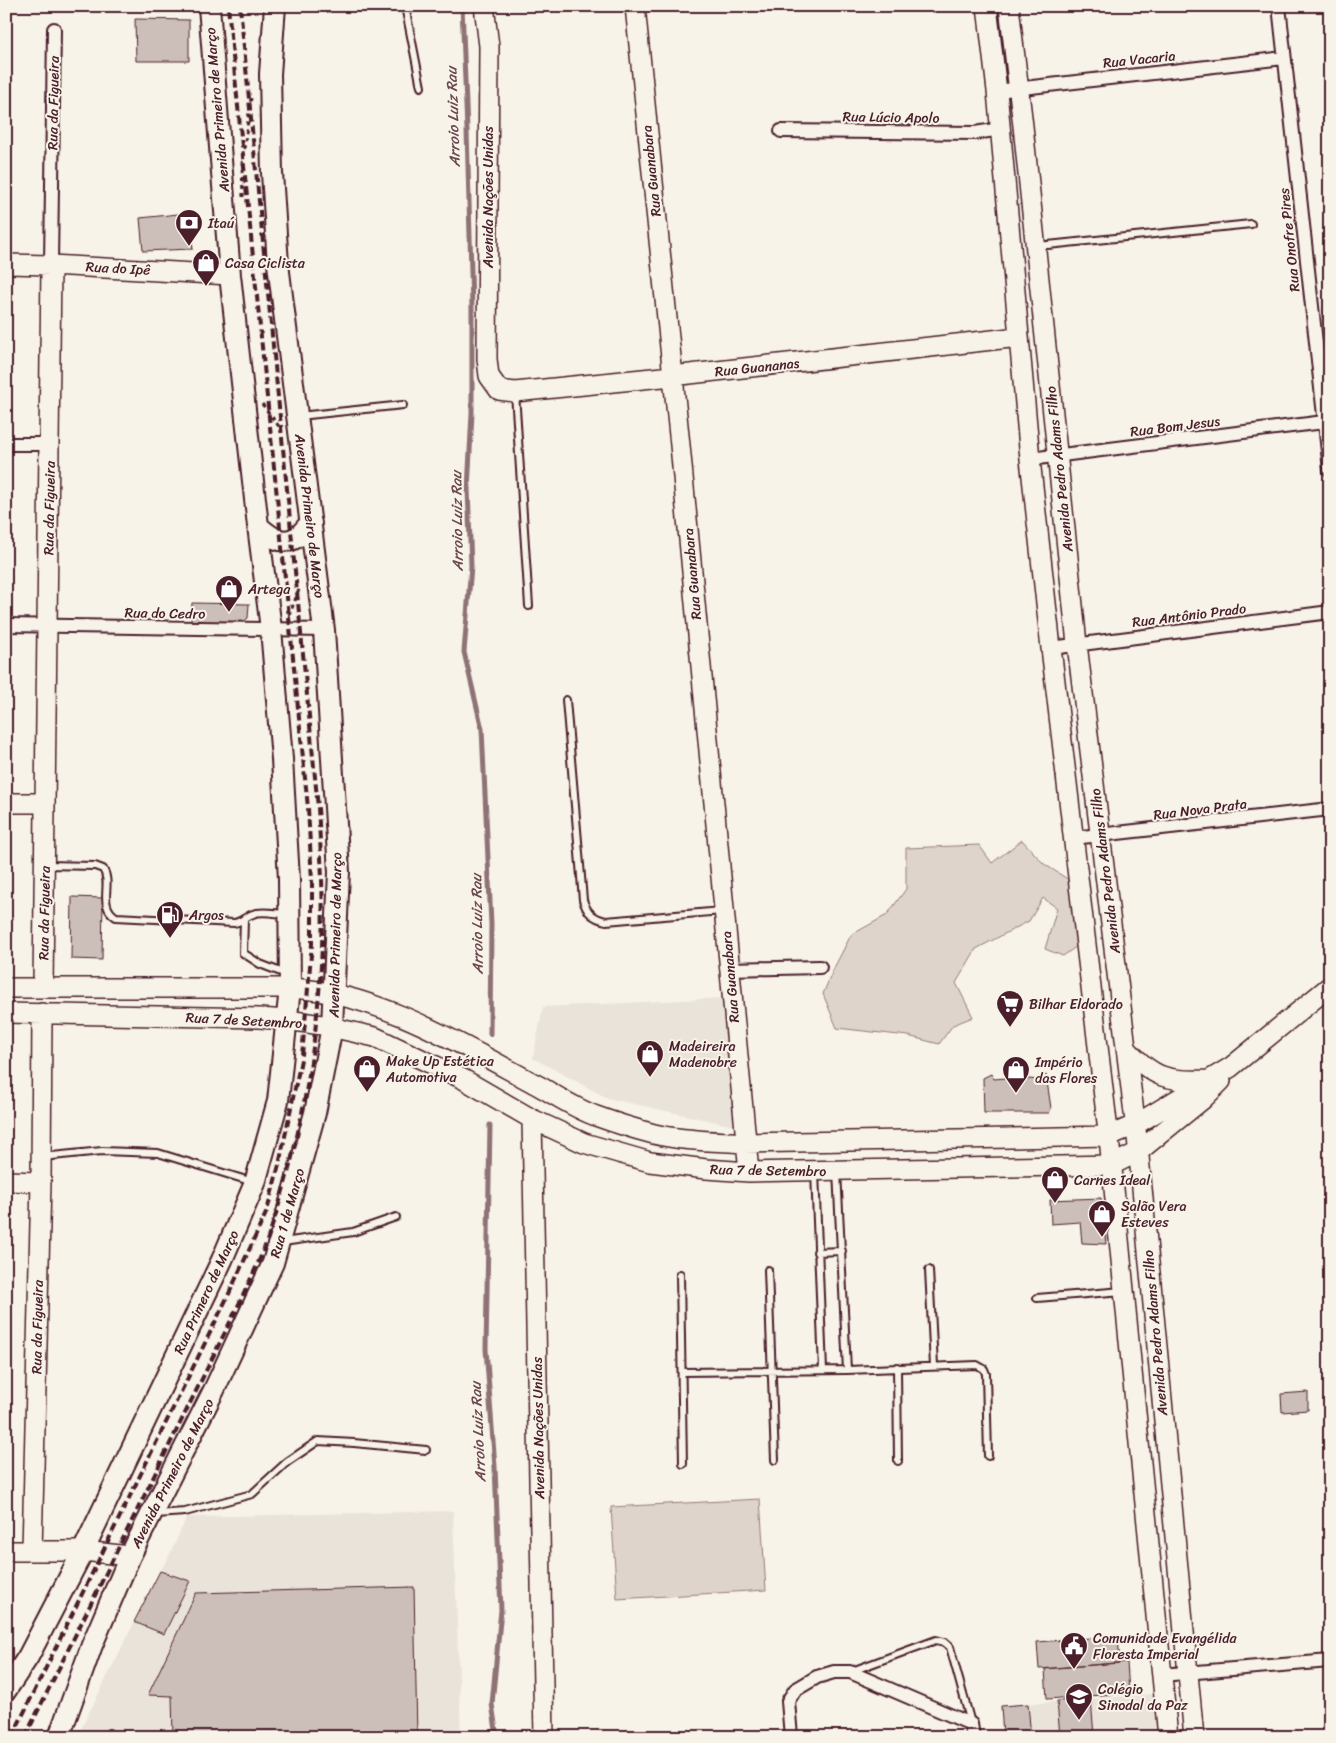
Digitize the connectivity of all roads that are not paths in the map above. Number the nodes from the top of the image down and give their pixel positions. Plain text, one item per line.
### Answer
1 (208, 6) edge
2 (275, 6) edge
3 (405, 6) edge
4 (484, 6) edge
5 (634, 6) edge
6 (987, 6) edge
7 (1009, 6) edge
8 (1279, 6) edge
9 (54, 29) dead end
10 (1284, 58) junction
11 (421, 87) dead end
12 (1018, 88) junction
13 (997, 91) junction
14 (1001, 129) junction
15 (781, 131) dead end
16 (1250, 224) dead end
17 (1036, 246) junction
18 (6, 264) edge
19 (51, 264) junction
20 (230, 274) junction
21 (1020, 337) junction
22 (672, 376) junction
23 (496, 386) joint
24 (515, 392) junction
25 (403, 405) dead end
26 (297, 417) junction
27 (1324, 422) junction
28 (6, 444) edge
29 (49, 444) junction
30 (1057, 456) junction
31 (1030, 459) junction
32 (1330, 470) edge
33 (311, 523) junction
34 (258, 526) junction
35 (529, 606) dead end
36 (1330, 612) edge
37 (6, 625) edge
38 (47, 626) junction
39 (271, 629) junction
40 (324, 630) junction
41 (1078, 644) junction
42 (1051, 648) junction
43 (566, 700) dead end
44 (6, 803) edge
45 (45, 803) junction
46 (1330, 809) edge
47 (1100, 836) junction
48 (1073, 838) junction
49 (44, 865) junction
50 (724, 911) junction
51 (289, 914) junction
52 (244, 920) junction
53 (820, 967) dead end
54 (729, 969) junction
55 (290, 982) junction
56 (1330, 986) edge
57 (6, 988) edge
58 (43, 988) junction
59 (334, 995) junction
60 (6, 1013) edge
61 (42, 1013) junction
62 (287, 1020) junction
63 (332, 1027) junction
64 (1126, 1048) junction
65 (1230, 1068) junction
66 (1209, 1080) junction
67 (532, 1119) junction
68 (1135, 1125) junction
69 (1109, 1136) junction
70 (745, 1143) junction
71 (1138, 1152) junction
72 (41, 1157) junction
73 (1112, 1165) junction
74 (814, 1170) junction
75 (837, 1170) junction
76 (748, 1172) junction
77 (6, 1181) edge
78 (41, 1182) junction
79 (255, 1183) junction
80 (396, 1217) dead end
81 (279, 1242) junction
82 (842, 1251) junction
83 (818, 1252) junction
84 (768, 1270) dead end
85 (929, 1270) dead end
86 (680, 1274) dead end
87 (1124, 1291) junction
88 (1037, 1298) dead end
89 (934, 1366) junction
90 (897, 1367) junction
91 (823, 1370) junction
92 (848, 1370) junction
93 (773, 1371) junction
94 (682, 1372) junction
95 (214, 1390) joint
96 (426, 1450) dead end
97 (988, 1456) dead end
98 (775, 1460) dead end
99 (898, 1461) dead end
100 (683, 1464) dead end
101 (152, 1514) junction
102 (6, 1551) edge
103 (32, 1551) junction
104 (83, 1551) junction
105 (130, 1556) junction
106 (1330, 1661) edge
107 (850, 1672) junction
108 (1188, 1672) junction
109 (1161, 1675) junction
110 (6, 1690) edge
111 (972, 1730) edge
112 (59, 1737) edge
113 (544, 1737) edge
114 (791, 1737) edge
115 (1168, 1737) edge
116 (1194, 1737) edge

1 - 20 main road, Avenida Primeiro de Março
2 - 26 main road, Avenida Primeiro de Março
3 - 11 lane
4 - 23 main road, Avenida Nações Unidas
5 - 22 main road, Rua Guanabara
6 - 13 main road, Avenida Pedro Adams Filho
7 - 12 main road, Avenida Pedro Adams Filho
8 - 10 street, Rua Onofre Pires
9 - 19 street, Rua da Figueira
10 - 12 street, Rua Vacaria
10 - 27 street, Rua Onofre Pires
12 - 13 street, Rua Vacaria
12 - 17 main road, Avenida Pedro Adams Filho
13 - 14 main road, Avenida Pedro Adams Filho
14 - 15 street, Rua Lúcio Apolo
14 - 21 main road, Avenida Pedro Adams Filho
16 - 17 lane
17 - 30 main road, Avenida Pedro Adams Filho
18 - 19 main road, Rua do Ipê
19 - 20 main road, Rua do Ipê
19 - 29 main road, Rua da Figueira
20 - 34 main road, Avenida Primeiro de Março
21 - 22 main road, Rua Guananas
21 - 31 main road, Avenida Pedro Adams Filho
22 - 24 main road, Rua Guananas
22 - 50 main road, Rua Guanabara
23 - 24 main road, Rua Guananas
24 - 35 lane
25 - 26 lane
26 - 33 main road, Avenida Primeiro de Março
27 - 30 street, Rua Bom Jesus
27 - 32 street, Rua Onofre Pires
28 - 29 street
29 - 38 main road, Rua da Figueira
30 - 31 street, Rua Bom Jesus
30 - 41 main road, Avenida Pedro Adams Filho
31 - 42 main road, Avenida Pedro Adams Filho
33 - 34 main road
33 - 40 main road, Avenida Primeiro de Março
34 - 39 main road, Avenida Primeiro de Março
36 - 41 street, Rua Antônio Prado
37 - 38 street, Rua do Cedro
38 - 39 street, Rua do Cedro
38 - 45 main road, Rua da Figueira
39 - 40 street, Rua do Cedro
39 - 51 main road, Avenida Primeiro de Março
40 - 59 main road, Avenida Primeiro de Março
41 - 42 street, Rua Antônio Prado
41 - 47 main road, Avenida Pedro Adams Filho
42 - 48 main road, Avenida Pedro Adams Filho
43 - 50 lane
44 - 45 main road
45 - 49 main road, Rua da Figueira
46 - 47 street, Rua Nova Prata
47 - 48 street, Rua Nova Prata
47 - 64 main road, Avenida Pedro Adams Filho
48 - 69 main road, Avenida Pedro Adams Filho
49 - 52 lane
49 - 58 main road, Rua da Figueira
50 - 54 main road, Rua Guanabara
51 - 52 lane
51 - 55 main road, Avenida Primeiro de Março
52 - 55 lane
53 - 54 street
54 - 70 main road, Rua Guanabara
55 - 58 main road, Rua 7 de Setembro
55 - 59 main road, Rua 7 de Setembro
55 - 62 main road, Avenida Primeiro de Março
56 - 65 main road
57 - 58 main road, Rua 7 de Setembro
59 - 63 main road, Avenida Primeiro de Março
59 - 70 main road, Rua 7 de Setembro
60 - 61 main road, Rua 7 de Setembro
61 - 62 main road, Rua 7 de Setembro
61 - 72 main road, Rua da Figueira
62 - 63 main road, Rua 7 de Setembro
62 - 79 main road, Rua Primero de Março
63 - 67 main road, Rua 7 de Setembro
63 - 81 main road, Rua 1 de Março
64 - 66 main road
64 - 68 main road, Avenida Pedro Adams Filho
65 - 66 main road, Rua 7 de Setembro
65 - 71 main road, Rua 7 de Setembro
66 - 68 main road, Rua 7 de Setembro
67 - 76 main road, Rua 7 de Setembro
67 - 113 main road, Avenida Nações Unidas
68 - 69 main road, Rua 7 de Setembro
68 - 71 main road, Avenida Pedro Adams Filho
69 - 70 main road, Rua 7 de Setembro
69 - 73 main road, Avenida Pedro Adams Filho
70 - 76 main road, Rua Guanabara
71 - 73 main road, Rua 7 de Setembro
71 - 108 main road, Avenida Pedro Adams Filho
72 - 78 main road, Rua da Figueira
72 - 79 lane
73 - 75 main road, Rua 7 de Setembro
73 - 87 main road, Avenida Pedro Adams Filho
74 - 75 main road, Rua 7 de Setembro
74 - 76 main road, Rua 7 de Setembro
74 - 83 lane
75 - 82 lane
77 - 78 main road
78 - 103 main road, Rua da Figueira
79 - 104 main road, Rua Primero de Março
80 - 81 lane
81 - 95 main road, Rua 1 de Março
82 - 83 lane
82 - 92 lane
83 - 91 lane
84 - 93 lane
85 - 89 lane
86 - 94 lane
87 - 88 lane
87 - 109 main road, Avenida Pedro Adams Filho
89 - 90 lane
89 - 97 lane
90 - 92 lane
90 - 99 lane
91 - 92 lane
91 - 93 lane
93 - 94 lane
93 - 98 lane
94 - 100 lane
95 - 101 main road, Avenida Primeiro de Março
96 - 101 lane
101 - 105 main road, Avenida Primeiro de Março
102 - 103 main road
103 - 104 main road
104 - 105 main road
104 - 110 main road
105 - 112 main road
106 - 108 street
107 - 111 street
107 - 111 lane
107 - 114 street
108 - 109 street
108 - 116 main road, Avenida Pedro Adams Filho
109 - 115 main road, Avenida Pedro Adams Filho

